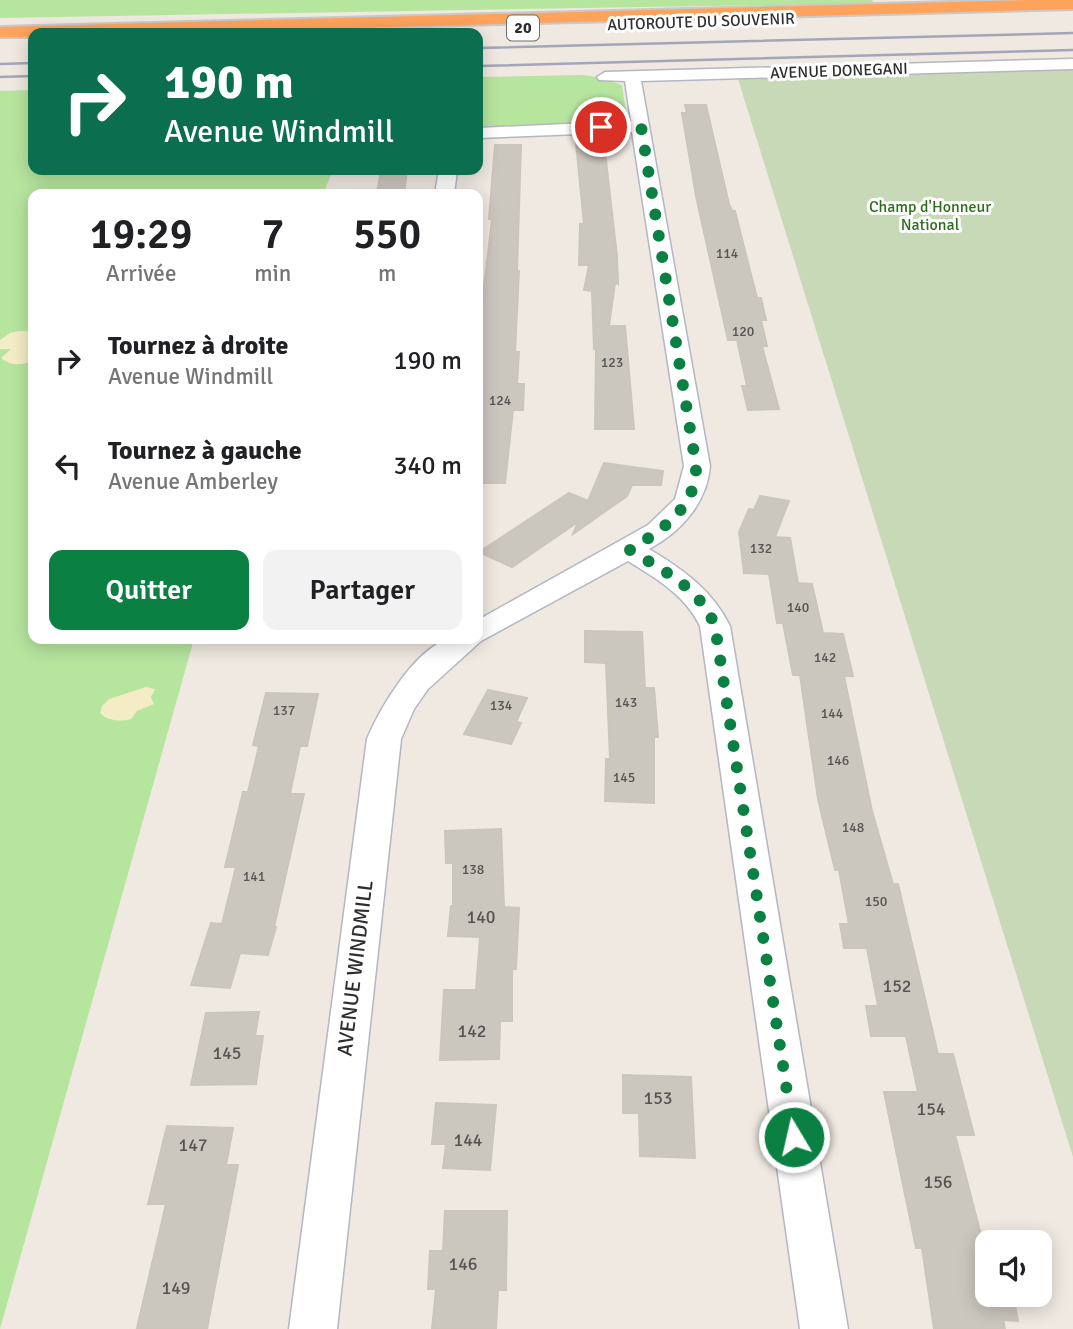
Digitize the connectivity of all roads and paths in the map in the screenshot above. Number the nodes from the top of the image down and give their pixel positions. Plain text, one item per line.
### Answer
1 (1073, 4) edge
2 (1073, 11) edge
3 (682, 15) junction
4 (717, 22) junction
5 (0, 25) edge
6 (189, 28) edge
7 (483, 29) edge
8 (28, 32) edge
9 (0, 33) edge
10 (483, 34) edge
11 (0, 40) edge
12 (28, 40) edge
13 (28, 50) edge
14 (0, 51) edge
15 (1073, 64) edge
16 (632, 77) junction
17 (605, 78) dead end
18 (641, 126) junction
19 (483, 133) edge
20 (630, 550) junction
21 (483, 627) edge
22 (459, 644) edge
23 (313, 1329) edge
24 (824, 1329) edge

1 - 3 highway, AUTOROUTE DU SOUVENIR / 20
2 - 4 highway, AUTOROUTE DU SOUVENIR / 20
3 - 5 highway
3 - 6 highway, AUTOROUTE DU SOUVENIR / 20
4 - 7 highway, AUTOROUTE DU SOUVENIR / 20
4 - 10 highway
8 - 9 highway, AUTOROUTE DU SOUVENIR / 20
11 - 12 highway
13 - 14 highway
15 - 16 street, AVENUE DONEGANI
16 - 17 street, AVENUE DONEGANI
16 - 18 street, AVENUE WINDMILL
18 - 19 street
18 - 20 street, AVENUE WINDMILL
20 - 21 street, AVENUE WINDMILL
20 - 24 street
22 - 23 street, AVENUE WINDMILL

